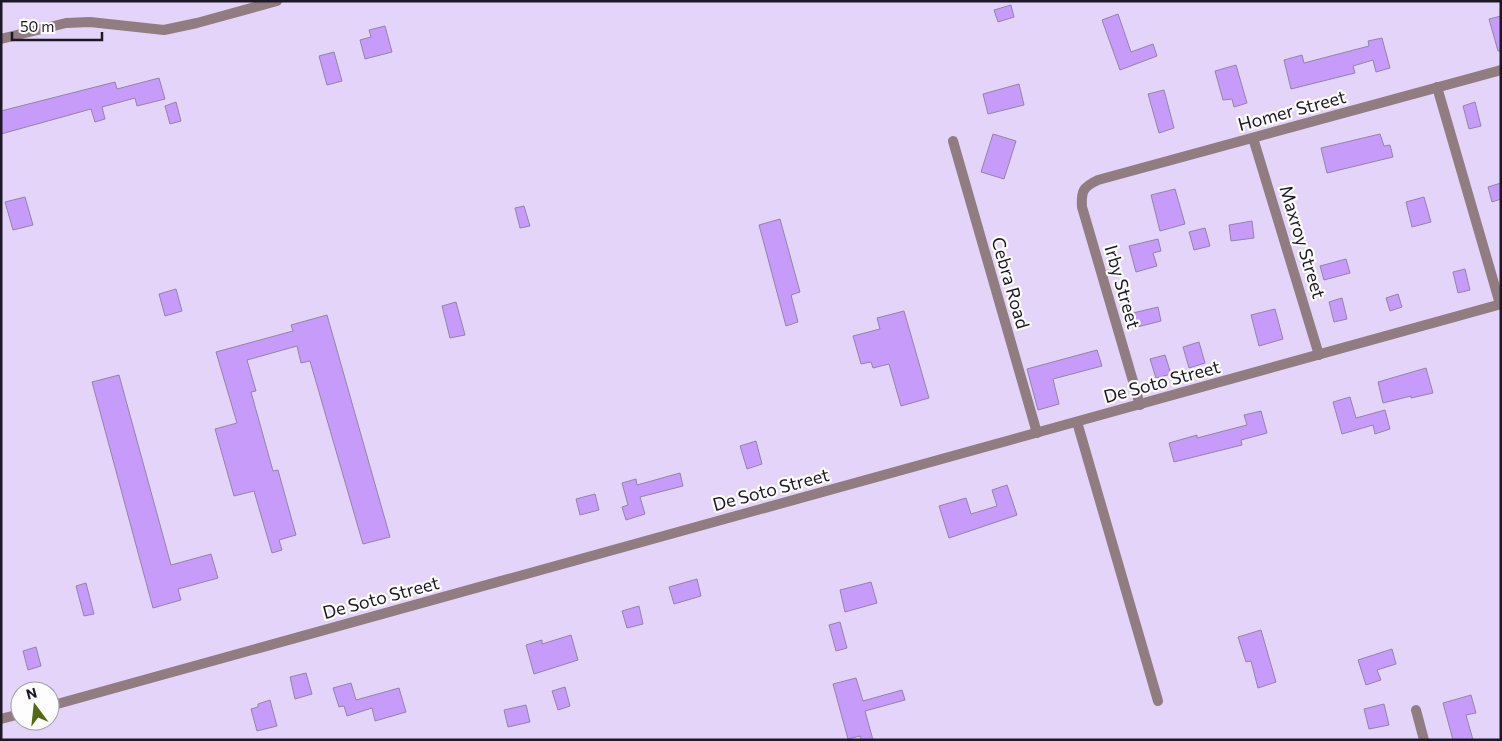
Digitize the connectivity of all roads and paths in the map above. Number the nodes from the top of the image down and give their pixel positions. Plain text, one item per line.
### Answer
1 (277, 1) edge
2 (1, 39) edge
3 (1501, 70) edge
4 (1437, 87) junction
5 (1253, 138) junction
6 (953, 141) dead end
7 (1092, 183) joint
8 (1500, 304) edge
9 (1319, 355) junction
10 (1140, 405) junction
11 (1077, 422) junction
12 (1037, 433) junction
13 (1158, 701) dead end
14 (60, 703) edge
15 (1416, 710) dead end
16 (1424, 740) edge

1 - 2 street
3 - 4 street, Homer Street
4 - 5 street, Homer Street
4 - 8 street
5 - 7 street, Homer Street
5 - 9 street, Maxroy Street
6 - 12 street, Cebra Road
7 - 10 street, Irby Street
8 - 9 street, De Soto Street
9 - 10 street, De Soto Street
10 - 11 street, De Soto Street
11 - 12 street, De Soto Street
11 - 13 street
12 - 14 street, De Soto Street
15 - 16 street

